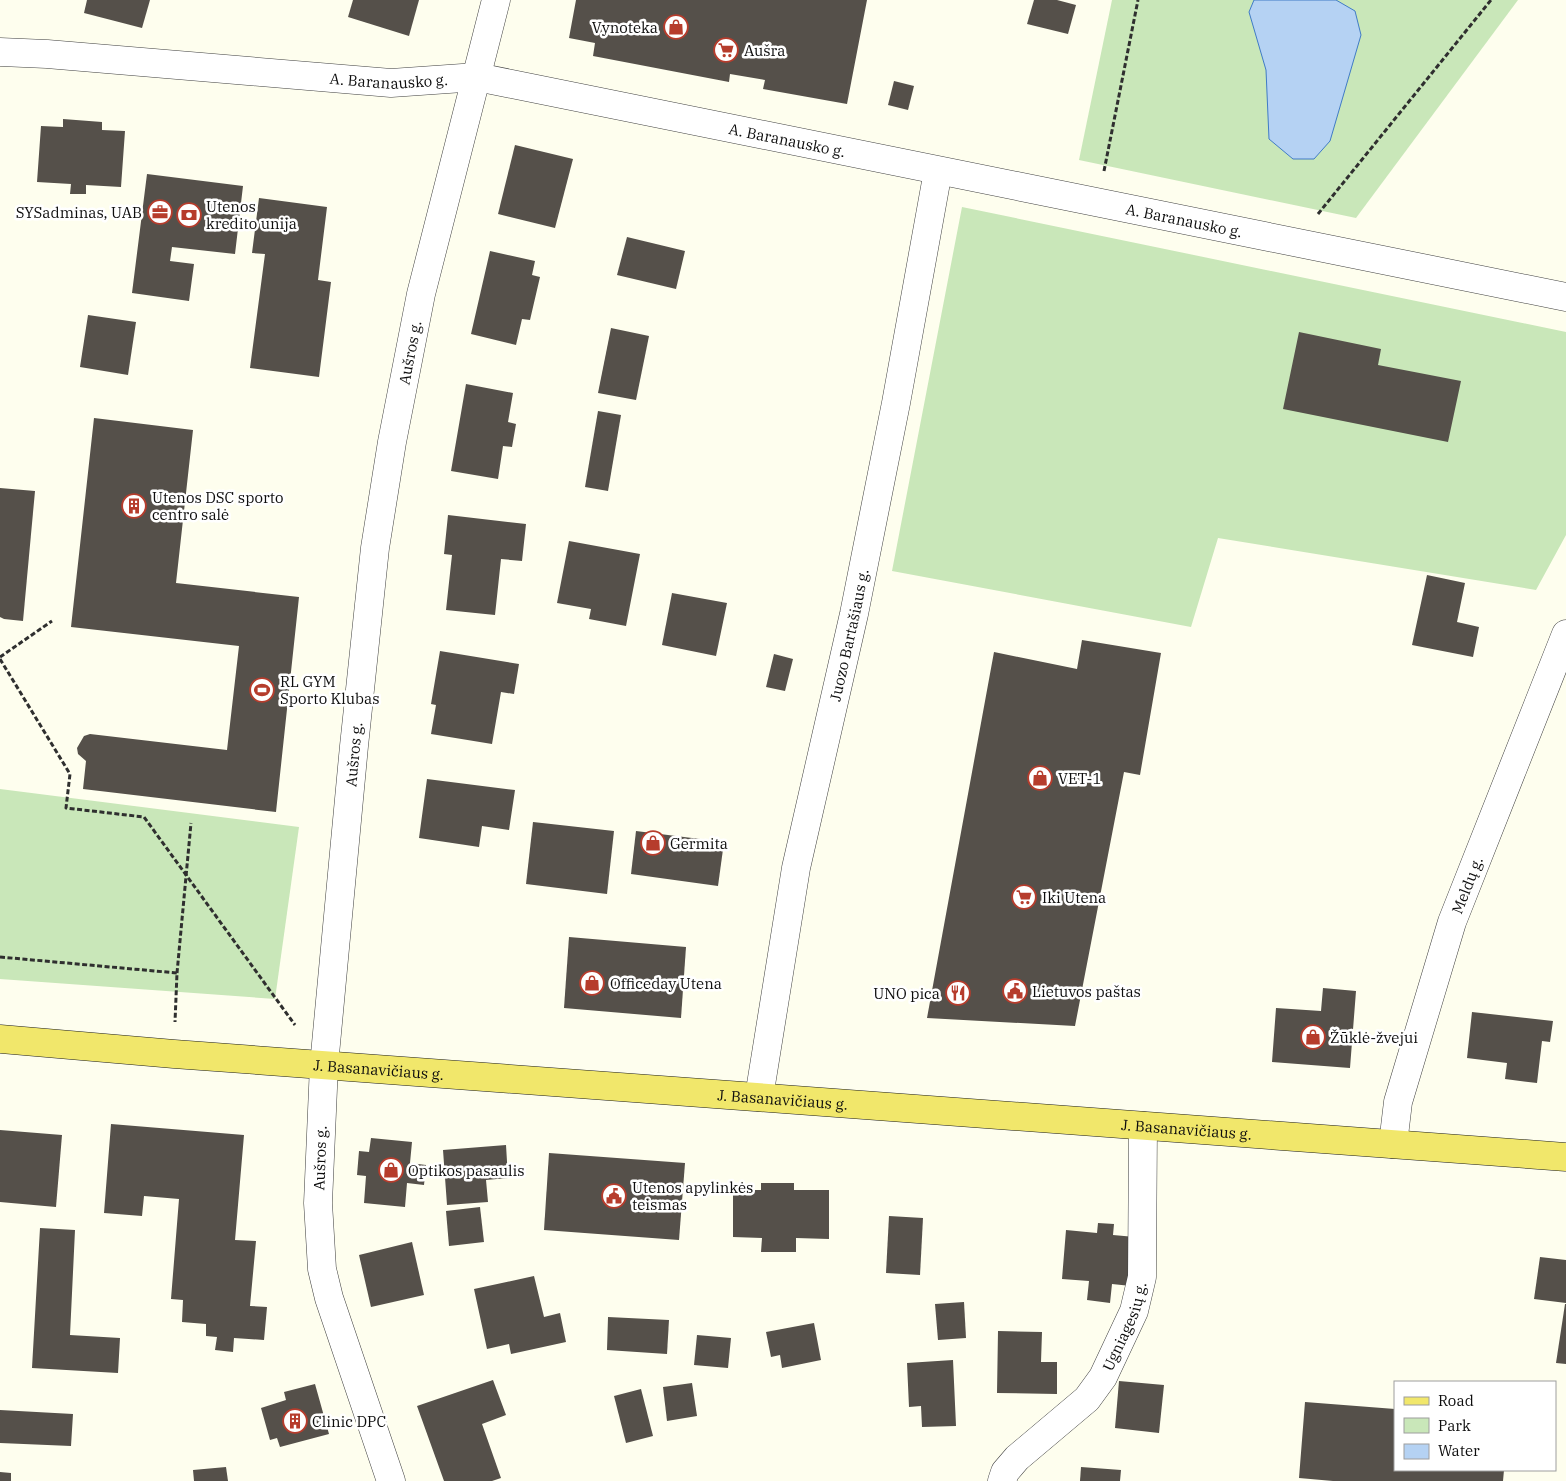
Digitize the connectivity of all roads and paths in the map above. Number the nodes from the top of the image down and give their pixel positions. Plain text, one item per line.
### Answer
1 (496, 0) edge
2 (1138, 0) edge
3 (1491, 0) edge
4 (0, 52) edge
5 (477, 77) junction
6 (938, 171) junction
7 (1098, 201) junction
8 (1295, 241) junction
9 (1566, 297) edge
10 (52, 621) dead end
11 (1566, 634) edge
12 (0, 658) edge
13 (192, 823) dead end
14 (186, 875) junction
15 (0, 958) edge
16 (177, 973) junction
17 (295, 1025) dead end
18 (0, 1039) edge
19 (174, 1054) junction
20 (324, 1065) junction
21 (759, 1097) junction
22 (1143, 1126) junction
23 (1394, 1144) junction
24 (1566, 1157) edge
25 (391, 1481) edge
26 (1002, 1481) edge

1 - 5 street, Aušros g.
2 - 7 path
3 - 8 path
4 - 5 street, A. Baranausko g.
5 - 6 street, A. Baranausko g.
5 - 20 street, Aušros g.
6 - 7 street, A. Baranausko g.
6 - 21 street, Juozo Bartašiaus g.
7 - 8 street, A. Baranausko g.
8 - 9 street, A. Baranausko g.
10 - 12 path
11 - 23 street, Meldų g.
12 - 14 path
13 - 14 path
14 - 16 path
14 - 17 path
15 - 16 path
16 - 19 path
18 - 19 main road, J. Basanavičiaus g.
19 - 20 main road, J. Basanavičiaus g.
20 - 21 main road, J. Basanavičiaus g.
20 - 25 street, Aušros g.
21 - 22 main road, J. Basanavičiaus g.
22 - 23 main road, J. Basanavičiaus g.
22 - 26 street, Ugniagesių g.
23 - 24 main road, J. Basanavičiaus g.

